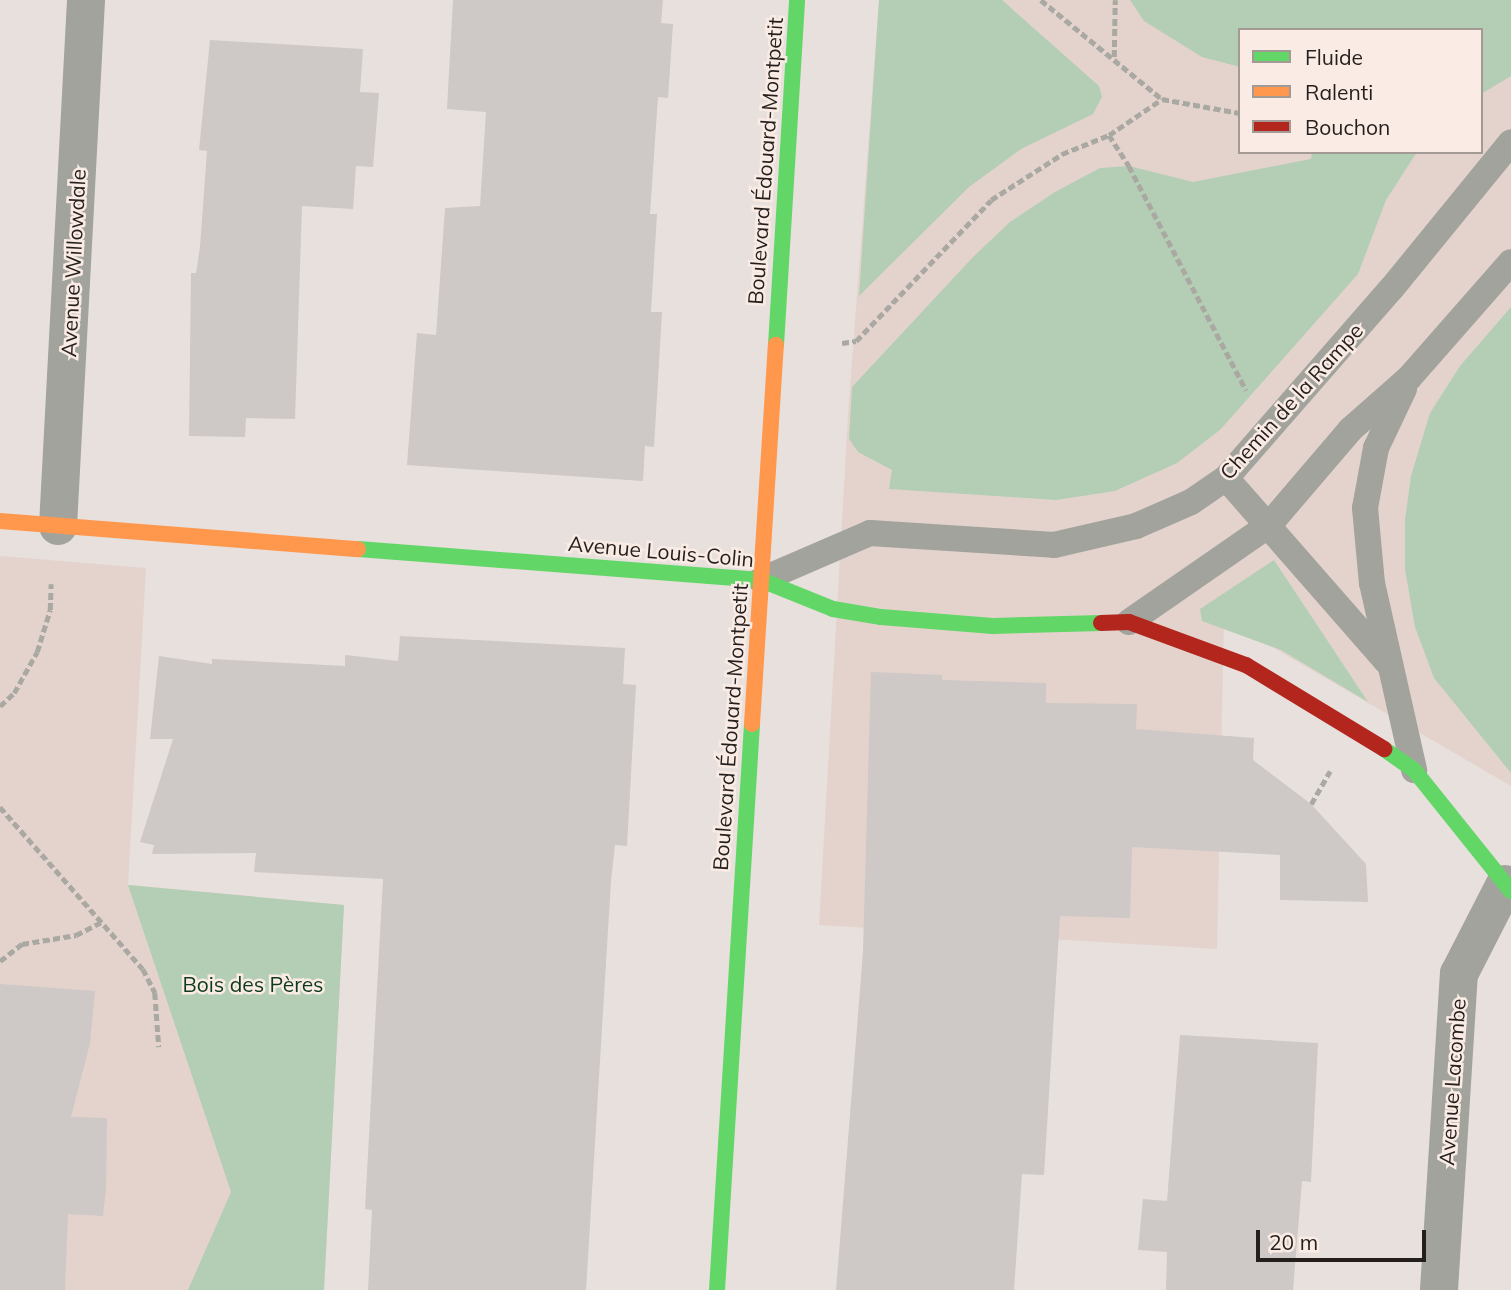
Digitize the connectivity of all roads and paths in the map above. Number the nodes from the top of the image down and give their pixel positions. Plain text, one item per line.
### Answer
1 (86, 0) edge
2 (797, 0) edge
3 (1041, 0) edge
4 (1115, 0) edge
5 (1114, 58) junction
6 (1162, 99) junction
7 (1238, 113) edge
8 (1109, 135) junction
9 (1511, 142) edge
10 (1511, 261) edge
11 (842, 343) dead end
12 (1409, 378) junction
13 (1272, 422) junction
14 (1226, 478) junction
15 (0, 522) edge
16 (1269, 525) junction
17 (58, 526) junction
18 (761, 580) junction
19 (51, 584) dead end
20 (1129, 622) junction
21 (1391, 666) junction
22 (0, 706) edge
23 (1336, 761) dead end
24 (1414, 770) junction
25 (1311, 804) dead end
26 (0, 807) edge
27 (1508, 887) edge
28 (103, 921) junction
29 (0, 961) edge
30 (159, 1047) dead end
31 (718, 1290) edge
32 (1439, 1290) edge

1 - 17 street, Avenue Willowdale
2 - 18 street, Boulevard Édouard-Montpetit
3 - 5 path
4 - 5 path
5 - 6 path
6 - 7 path
6 - 8 path
8 - 11 path
8 - 13 path
9 - 13 lane, Chemin de la Rampe
10 - 12 lane
12 - 16 lane
12 - 21 lane
13 - 14 lane, Chemin de la Rampe
14 - 16 lane
14 - 18 lane, Chemin de la Rampe
15 - 17 street, Avenue Louis-Colin
16 - 20 lane
16 - 21 lane
17 - 18 street, Avenue Louis-Colin
18 - 20 street, Avenue Louis-Colin
18 - 31 street, Boulevard Édouard-Montpetit
19 - 22 path
20 - 24 street, Avenue Louis-Colin
21 - 24 lane
23 - 25 path
24 - 27 street, Avenue Louis-Colin
26 - 28 path
27 - 32 street, Avenue Lacombe
28 - 29 path
28 - 30 path

